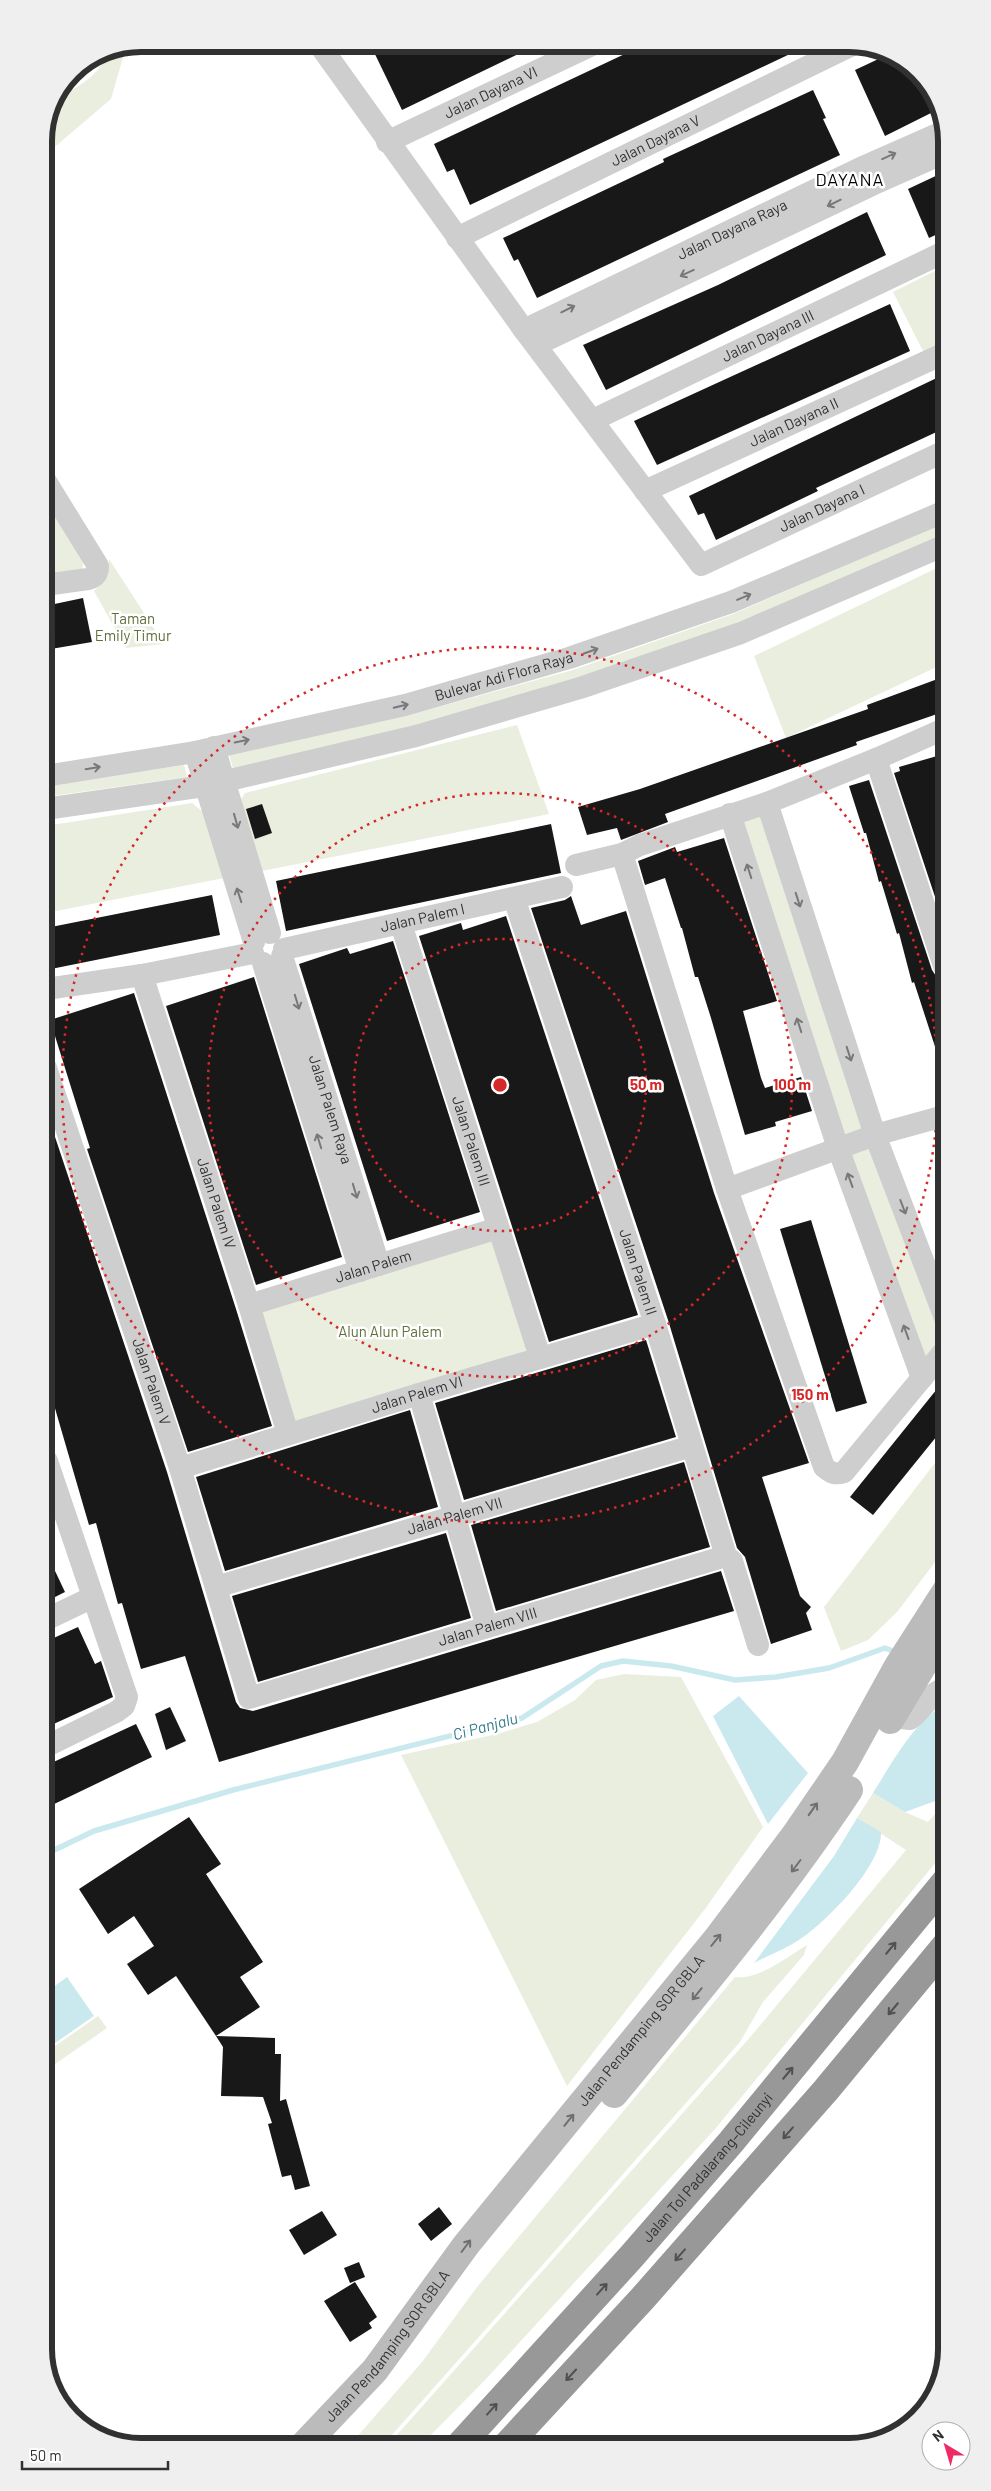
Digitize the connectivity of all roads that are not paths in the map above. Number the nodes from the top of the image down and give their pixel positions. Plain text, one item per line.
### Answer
1 (326, 52) edge
2 (576, 53) edge
3 (836, 53) edge
4 (938, 134) edge
5 (387, 142) junction
6 (938, 156) edge
7 (457, 238) junction
8 (938, 255) edge
9 (530, 338) junction
10 (938, 356) edge
11 (593, 420) junction
12 (938, 454) edge
13 (645, 491) junction
14 (53, 493) edge
15 (938, 514) edge
16 (938, 548) edge
17 (53, 584) edge
18 (938, 731) edge
19 (204, 749) junction
20 (876, 759) junction
21 (53, 775) edge
22 (214, 784) junction
23 (767, 804) junction
24 (53, 808) edge
25 (730, 814) junction
26 (622, 854) junction
27 (576, 865) dead end
28 (562, 887) dead end
29 (514, 898) junction
30 (401, 924) junction
31 (938, 948) edge
32 (268, 949) junction
33 (142, 975) junction
34 (53, 988) edge
35 (53, 1088) edge
36 (938, 1118) edge
37 (875, 1135) junction
38 (838, 1148) junction
39 (727, 1189) junction
40 (498, 1228) junction
41 (369, 1268) junction
42 (938, 1300) edge
43 (249, 1305) junction
44 (655, 1324) junction
45 (540, 1357) junction
46 (938, 1359) edge
47 (922, 1378) junction
48 (419, 1394) junction
49 (288, 1434) junction
50 (692, 1446) junction
51 (180, 1468) junction
52 (52, 1490) edge
53 (455, 1517) junction
54 (726, 1556) junction
55 (216, 1587) junction
56 (93, 1597) junction
57 (52, 1616) edge
58 (937, 1619) edge
59 (487, 1627) junction
60 (758, 1645) dead end
61 (906, 1671) junction
62 (938, 1693) edge
63 (250, 1698) joint
64 (893, 1714) junction
65 (52, 1744) edge
66 (938, 1891) edge
67 (938, 1955) edge
68 (311, 2438) edge
69 (335, 2438) edge
70 (466, 2438) edge
71 (513, 2438) edge

1 - 5 street
2 - 5 street, Jalan Dayana VI
3 - 7 street, Jalan Dayana V
9 -> 4 street, Jalan Dayana Raya
5 - 7 street
6 -> 9 street, Jalan Dayana Raya
7 - 9 street
8 - 11 street, Jalan Dayana III
9 - 11 street
10 - 13 street, Jalan Dayana II
11 - 13 street
12 - 13 street, Jalan Dayana I
14 - 17 street
19 -> 15 street, Bulevar Adi Flora Raya
16 - 22 street
18 - 20 street
21 -> 19 street, Bulevar Adi Flora Raya
19 - 22 street, Jalan Palem Raya
20 - 23 street
20 - 31 street
22 - 24 street
22 - 32 street, Jalan Palem Raya
23 - 25 street
23 -> 37 street
25 - 26 street
38 -> 25 street
26 - 27 street
26 - 39 street
28 - 29 street, Jalan Palem I
29 - 30 street, Jalan Palem I
29 - 44 street, Jalan Palem II
30 - 32 street, Jalan Palem I
30 - 40 street, Jalan Palem III
32 - 33 street, Jalan Palem I
32 - 41 street, Jalan Palem Raya
33 - 34 street, Jalan Palem I
33 - 43 street, Jalan Palem IV
35 - 51 street, Jalan Palem V
36 - 37 street
37 - 38 street
37 -> 42 street
38 - 39 street
47 -> 38 street
39 - 47 street
40 - 41 street, Jalan Palem
40 - 45 street, Jalan Palem III
41 - 43 street, Jalan Palem
43 - 49 street, Jalan Palem IV
44 - 45 street, Jalan Palem VI
44 - 50 street, Jalan Palem II
45 - 48 street, Jalan Palem VI
46 - 47 street
48 - 49 street, Jalan Palem VI
48 - 53 street
49 - 51 street, Jalan Palem VI
50 - 53 street, Jalan Palem VII
50 - 54 street, Jalan Palem II
51 - 55 street, Jalan Palem V
52 - 56 street
53 - 55 street, Jalan Palem VII
53 - 59 street
54 - 59 street, Jalan Palem VIII
54 - 60 street, Jalan Palem II
55 - 63 street, Jalan Palem V
56 - 57 street
56 - 65 street
58 - 61 street, Jalan Pendamping SOR GBLA
59 - 63 street, Jalan Palem VIII
61 - 64 street, Jalan Pendamping SOR GBLA
68 -> 61 street, Jalan Pendamping SOR GBLA
62 - 64 street
64 -> 69 street, Jalan Pendamping SOR GBLA
70 -> 66 highway, Jalan Tol Padalarang–Cileunyi
67 -> 71 highway

